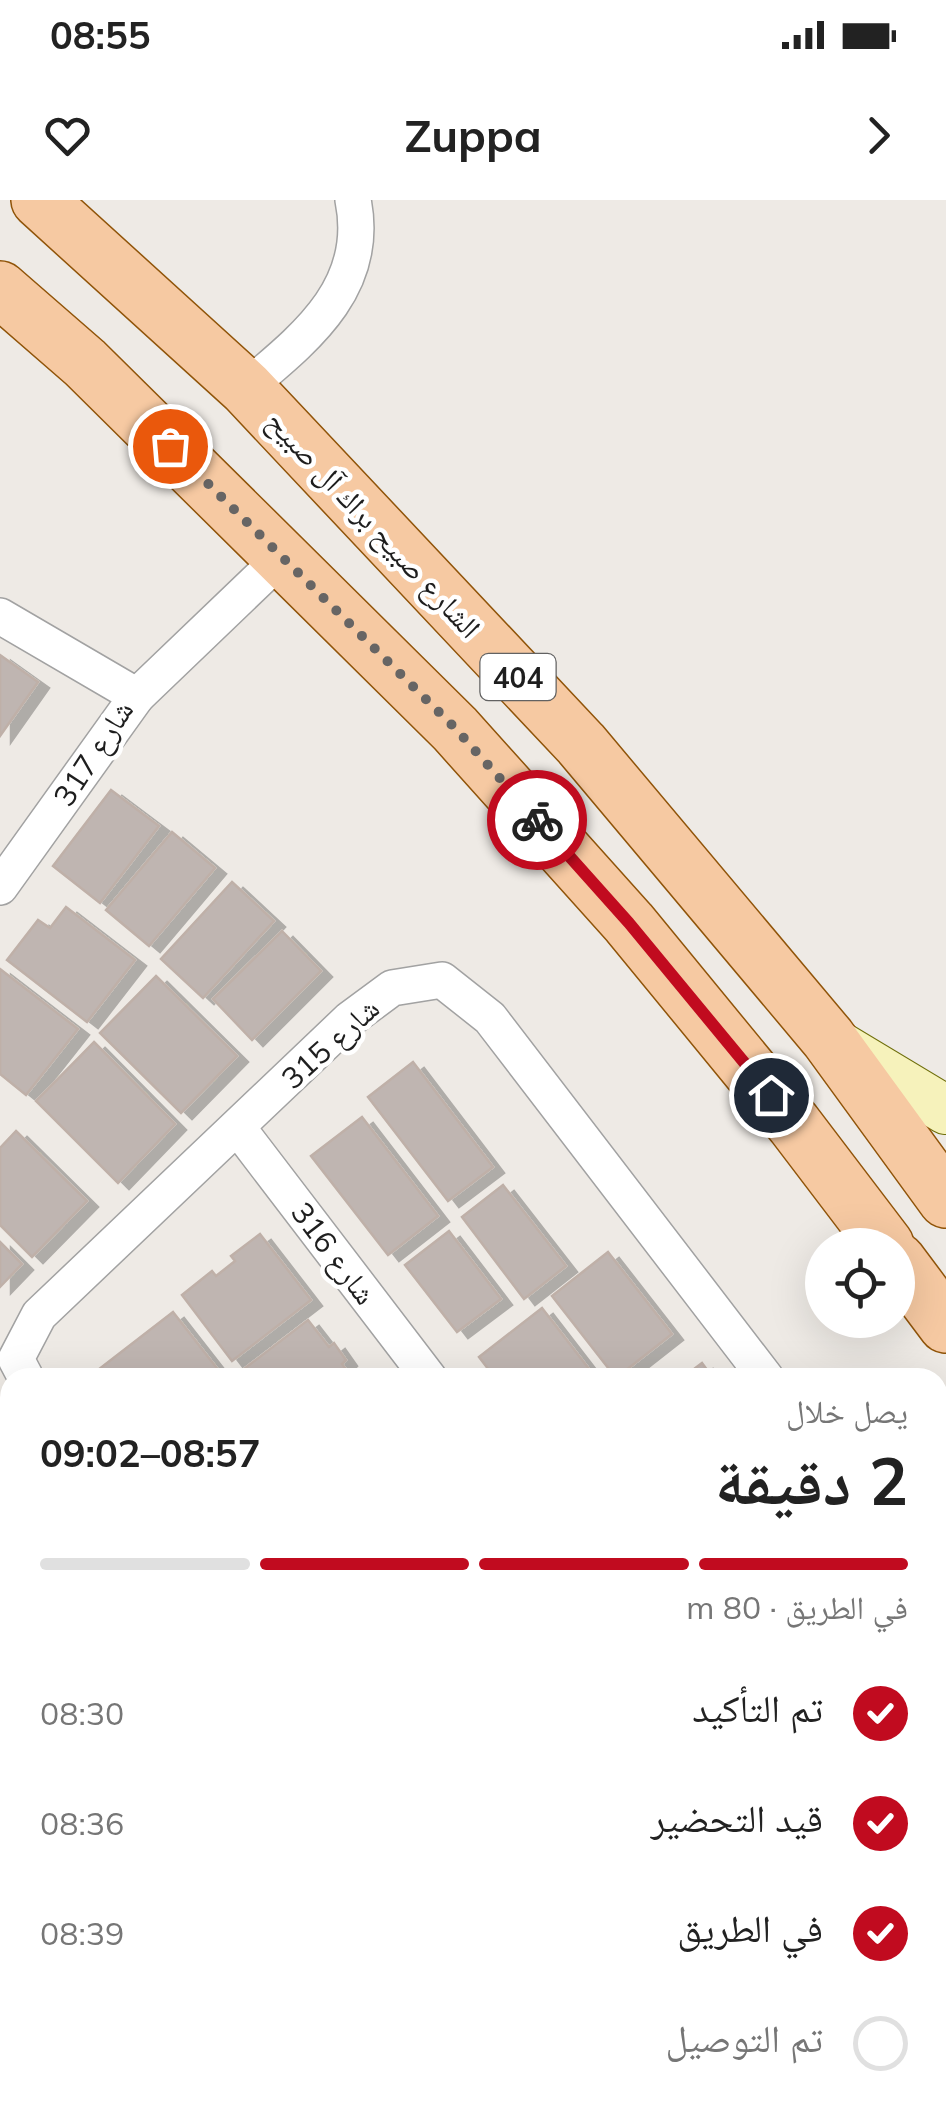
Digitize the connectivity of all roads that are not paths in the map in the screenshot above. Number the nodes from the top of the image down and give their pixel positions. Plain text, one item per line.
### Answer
1 (39, 200) edge
2 (353, 200) edge
3 (0, 289) edge
4 (246, 388) junction
5 (282, 557) junction
6 (0, 616) edge
7 (137, 696) junction
8 (0, 887) edge
9 (828, 1038) junction
10 (946, 1110) edge
11 (238, 1128) junction
12 (946, 1200) edge
13 (873, 1228) edge
14 (915, 1284) edge
15 (946, 1325) edge
16 (21, 1368) edge
17 (421, 1368) edge
18 (758, 1368) edge

1 - 4 main road, الشارع صبيح براك آل صبيح / 404
2 - 4 street
3 - 5 main road, 404
4 - 9 main road, الشارع صبيح براك آل صبيح / 404
5 - 7 street
5 - 13 main road, 404
6 - 7 street, شارع 317
7 - 8 street, شارع 317
9 - 10 street
9 - 12 main road, الشارع صبيح براك آل صبيح / 404
11 - 16 street, شارع 315
11 - 17 street, شارع 316
11 - 18 street, شارع 315
14 - 15 main road

